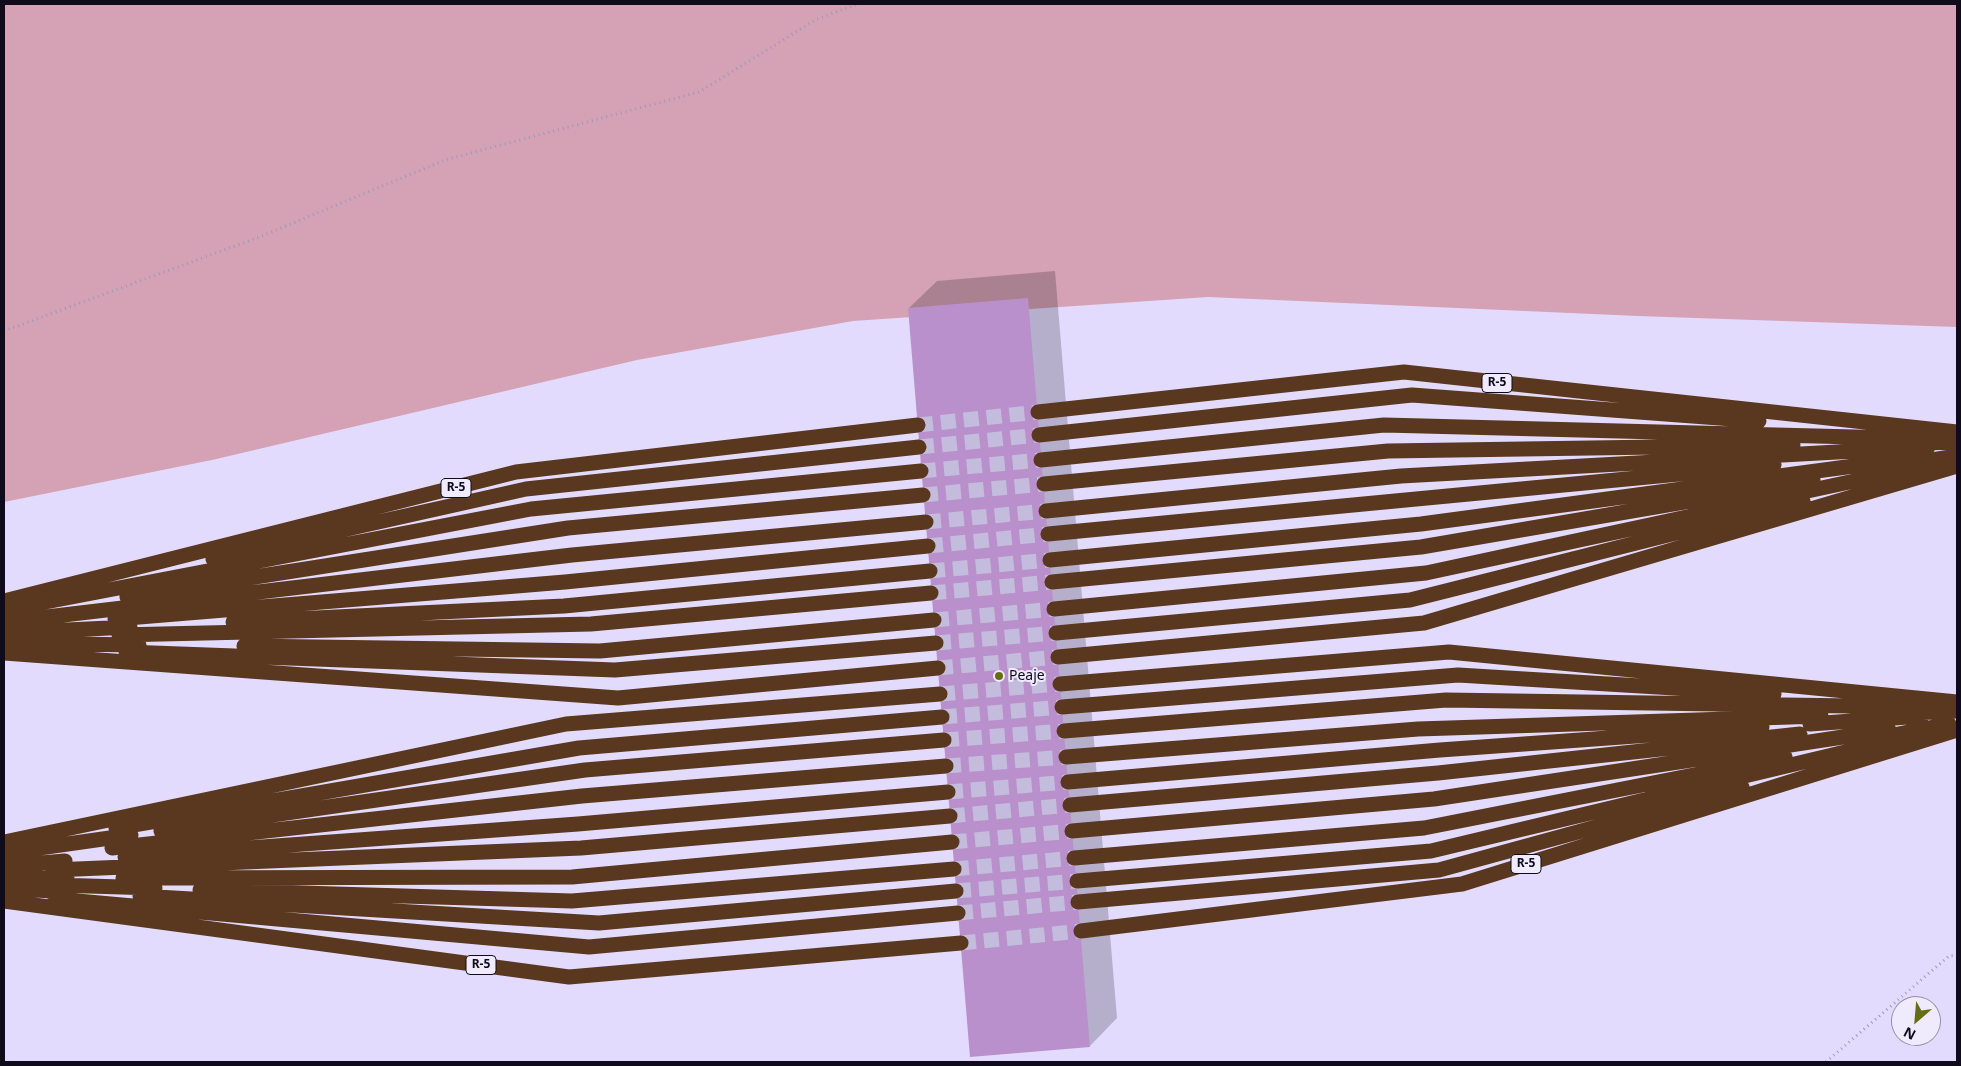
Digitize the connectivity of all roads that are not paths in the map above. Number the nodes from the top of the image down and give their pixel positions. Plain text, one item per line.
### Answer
1 (1038, 412) tunnel mouth
2 (918, 425) tunnel mouth
3 (1957, 434) edge
4 (1040, 435) tunnel mouth
5 (919, 448) tunnel mouth
6 (1957, 452) edge
7 (1041, 460) tunnel mouth
8 (921, 471) tunnel mouth
9 (1044, 484) tunnel mouth
10 (924, 495) tunnel mouth
11 (1046, 511) tunnel mouth
12 (926, 522) tunnel mouth
13 (1048, 534) tunnel mouth
14 (928, 546) tunnel mouth
15 (1050, 560) tunnel mouth
16 (930, 572) tunnel mouth
17 (1052, 582) tunnel mouth
18 (931, 593) tunnel mouth
19 (4, 601) edge
20 (4, 606) edge
21 (1054, 609) tunnel mouth
22 (4, 610) edge
23 (4, 616) edge
24 (934, 620) tunnel mouth
25 (4, 622) edge
26 (4, 628) edge
27 (4, 633) edge
28 (1056, 633) tunnel mouth
29 (4, 637) edge
30 (4, 643) edge
31 (936, 643) tunnel mouth
32 (4, 647) edge
33 (4, 653) edge
34 (1058, 657) tunnel mouth
35 (938, 668) tunnel mouth
36 (1060, 684) tunnel mouth
37 (940, 694) tunnel mouth
38 (1062, 707) tunnel mouth
39 (942, 717) tunnel mouth
40 (1957, 717) edge
41 (1064, 731) tunnel mouth
42 (944, 740) tunnel mouth
43 (1066, 757) tunnel mouth
44 (946, 766) tunnel mouth
45 (1068, 782) tunnel mouth
46 (948, 792) tunnel mouth
47 (1070, 805) tunnel mouth
48 (950, 816) tunnel mouth
49 (1072, 832) tunnel mouth
50 (4, 842) edge
51 (952, 842) tunnel mouth
52 (4, 848) edge
53 (4, 853) edge
54 (1074, 858) tunnel mouth
55 (4, 860) edge
56 (4, 866) edge
57 (954, 869) tunnel mouth
58 (4, 872) edge
59 (4, 878) edge
60 (1076, 881) tunnel mouth
61 (4, 884) edge
62 (4, 888) edge
63 (956, 891) tunnel mouth
64 (4, 894) edge
65 (4, 902) edge
66 (1078, 902) tunnel mouth
67 (958, 913) tunnel mouth
68 (1080, 931) tunnel mouth
69 (961, 943) tunnel mouth

1 - 3 highway, R-5
2 - 19 highway, R-5
3 - 4 highway, R-5
5 - 20 highway, R-5
6 - 7 highway
6 - 9 highway
6 - 11 highway
6 - 13 highway
6 - 15 highway
6 - 17 highway
6 - 21 highway
6 - 28 highway
6 - 34 highway
8 - 22 highway
10 - 23 highway
12 - 25 highway
14 - 26 highway
16 - 27 highway
18 - 29 highway
24 - 30 highway
31 - 32 highway
33 - 35 highway
36 - 40 highway
37 - 50 highway
38 - 40 highway
39 - 52 highway
40 - 41 highway
40 - 43 highway
40 - 45 highway
40 - 47 highway
40 - 49 highway
40 - 54 highway
40 - 60 highway
40 - 66 highway, R-5
40 - 68 highway, R-5
42 - 53 highway
44 - 55 highway
46 - 56 highway
48 - 58 highway
51 - 59 highway
57 - 61 highway
62 - 63 highway
64 - 67 highway, R-5
65 - 69 highway, R-5

